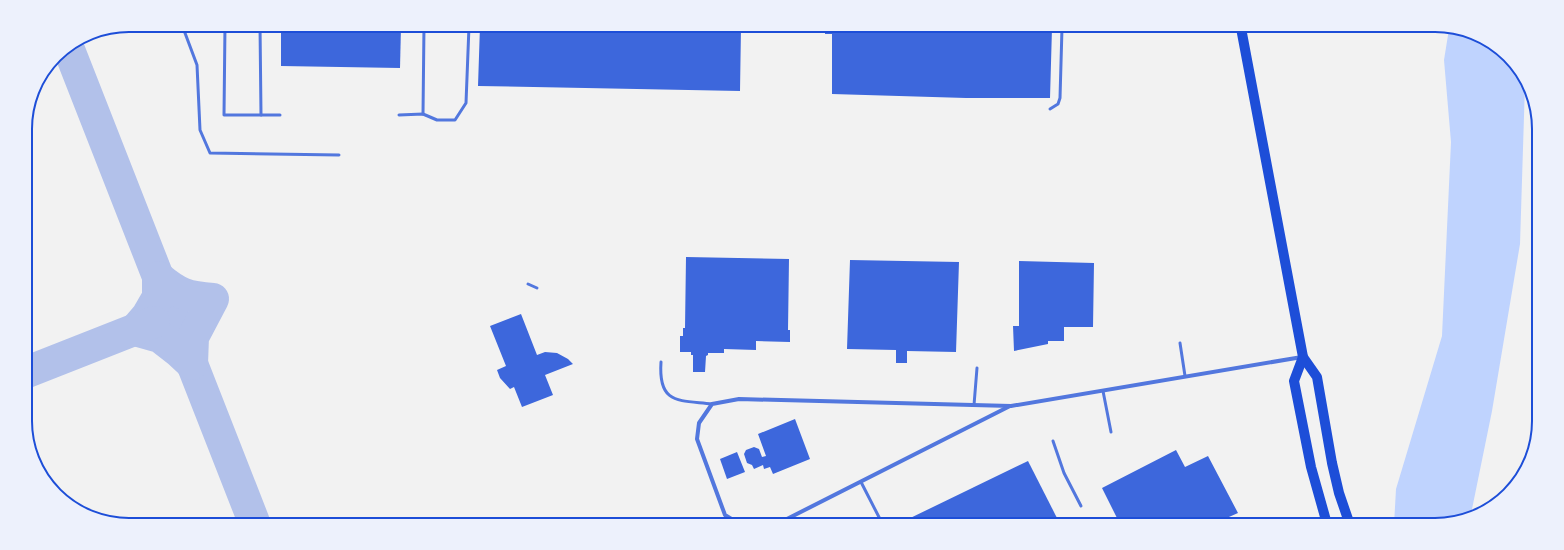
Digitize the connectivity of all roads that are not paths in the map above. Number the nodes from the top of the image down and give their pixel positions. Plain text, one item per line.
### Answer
1 (185, 32) edge
2 (225, 32) edge
3 (260, 32) edge
4 (424, 32) edge
5 (469, 32) edge
6 (1062, 32) edge
7 (1242, 32) edge
8 (1050, 109) dead end
9 (423, 114) junction
10 (261, 115) junction
11 (399, 115) dead end
12 (280, 116) dead end
13 (339, 155) dead end
14 (528, 284) dead end
15 (537, 288) dead end
16 (1180, 343) dead end
17 (1303, 357) junction
18 (661, 362) dead end
19 (977, 368) dead end
20 (1185, 376) junction
21 (1103, 391) junction
22 (712, 404) junction
23 (974, 405) junction
24 (1011, 406) junction
25 (1111, 432) dead end
26 (1053, 441) dead end
27 (861, 482) junction
28 (1081, 506) dead end
29 (730, 518) edge
30 (789, 518) edge
31 (879, 518) edge
32 (1325, 518) edge
33 (1348, 518) edge

1 - 13 lane
2 - 10 lane
3 - 10 lane
4 - 9 lane
5 - 9 lane
6 - 8 lane
7 - 17 main road
9 - 11 lane
10 - 12 lane
14 - 15 lane
16 - 20 lane
17 - 20 street
17 - 32 main road
17 - 33 main road
18 - 22 lane
19 - 23 lane
20 - 21 street
21 - 24 street
21 - 25 lane
22 - 23 street
22 - 29 street
23 - 24 street
24 - 27 street
26 - 28 lane
27 - 30 street
27 - 31 lane

